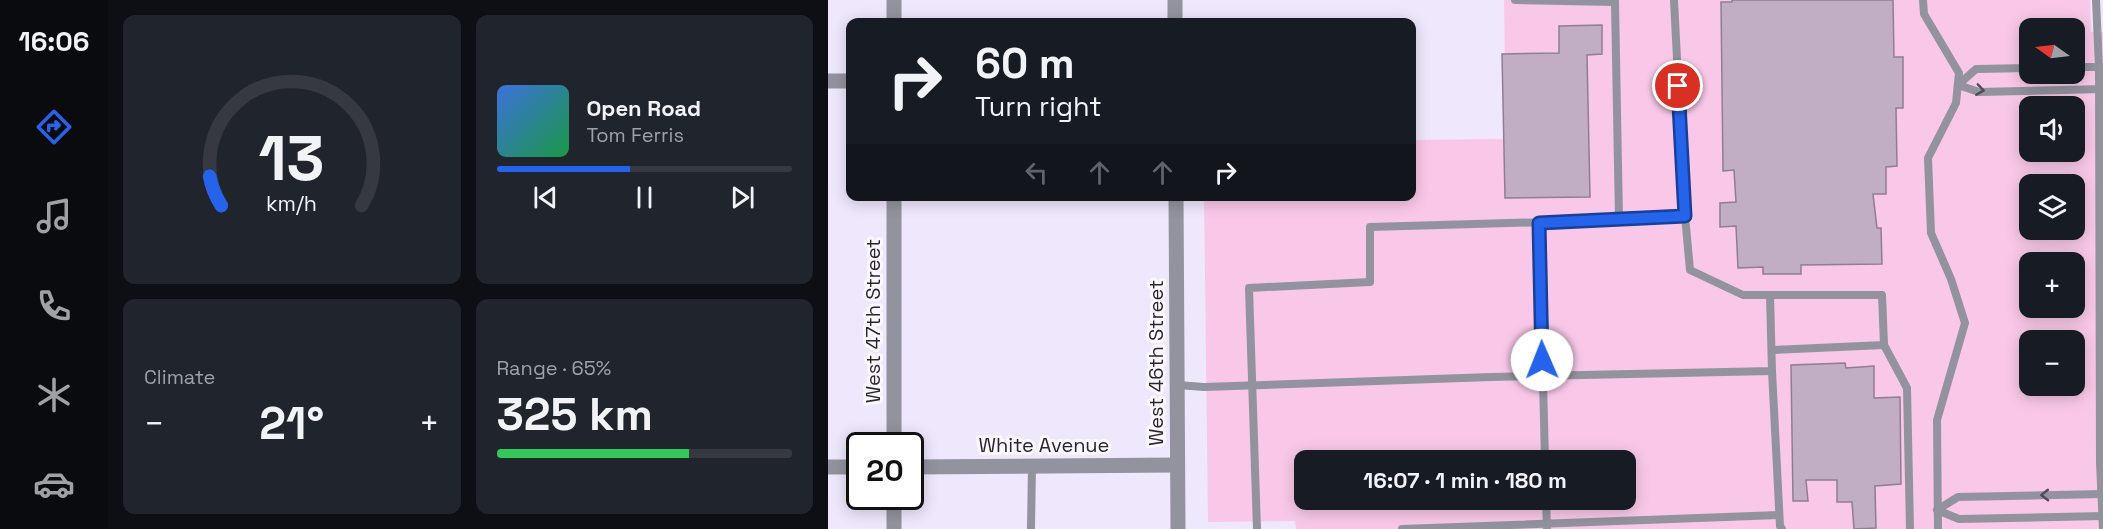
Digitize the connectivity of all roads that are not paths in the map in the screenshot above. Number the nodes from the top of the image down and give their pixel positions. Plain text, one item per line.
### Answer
1 (894, 0) edge
2 (1175, 0) edge
3 (1515, 0) edge
4 (1674, 0) edge
5 (1923, 0) edge
6 (2096, 0) edge
7 (1615, 1) edge
8 (894, 18) edge
9 (1175, 18) edge
10 (2085, 67) edge
11 (2101, 67) edge
12 (2019, 68) edge
13 (828, 81) edge
14 (846, 81) edge
15 (1958, 85) junction
16 (2101, 89) edge
17 (894, 201) edge
18 (1176, 201) edge
19 (1685, 216) junction
20 (1619, 220) junction
21 (1539, 223) junction
22 (1770, 296) junction
23 (1884, 345) junction
24 (1772, 350) junction
25 (1772, 371) junction
26 (1543, 377) junction
27 (1177, 385) junction
28 (1252, 385) junction
29 (894, 432) edge
30 (1545, 450) edge
31 (1177, 465) junction
32 (1032, 466) junction
33 (828, 467) edge
34 (846, 467) edge
35 (924, 467) edge
36 (2102, 494) edge
37 (894, 510) edge
38 (1546, 510) edge
39 (1937, 510) junction
40 (1779, 515) junction
41 (2103, 516) edge
42 (1675, 519) junction
43 (1547, 526) edge
44 (894, 529) edge
45 (1031, 529) edge
46 (1178, 529) edge
47 (1257, 529) edge
48 (1402, 529) edge
49 (1410, 529) edge
50 (1675, 529) edge
51 (1782, 529) edge
52 (1910, 529) edge
53 (1938, 529) edge
54 (2103, 529) edge

1 - 8 street
2 - 9 street
3 - 7 lane
4 - 19 lane
5 - 15 lane
6 - 11 lane
7 - 20 lane
10 - 11 lane
11 - 16 lane
12 - 15 lane
13 - 14 street
15 -> 16 lane
15 - 39 lane
16 - 36 lane
17 - 29 street, West 47th Street
18 - 27 street, West 46th Street
19 - 20 lane
19 - 22 lane
20 - 21 lane
21 - 26 lane
21 - 28 lane
22 - 23 lane
22 - 24 lane
23 - 24 lane
23 - 52 lane
24 - 25 lane
25 - 26 lane
25 - 40 lane
26 - 28 lane
26 - 30 lane
27 - 28 lane
27 - 31 street, West 46th Street
28 - 47 lane
31 - 32 street, White Avenue
31 - 46 street, West 46th Street
32 - 35 street, White Avenue
32 - 45 lane
33 - 34 street
36 -> 39 lane
36 - 41 lane
37 - 44 street
38 - 43 lane
39 - 41 lane
39 - 53 lane
40 - 42 lane
40 - 51 lane
41 - 54 lane
42 - 43 lane
42 - 50 lane
43 - 49 lane
48 - 49 lane

